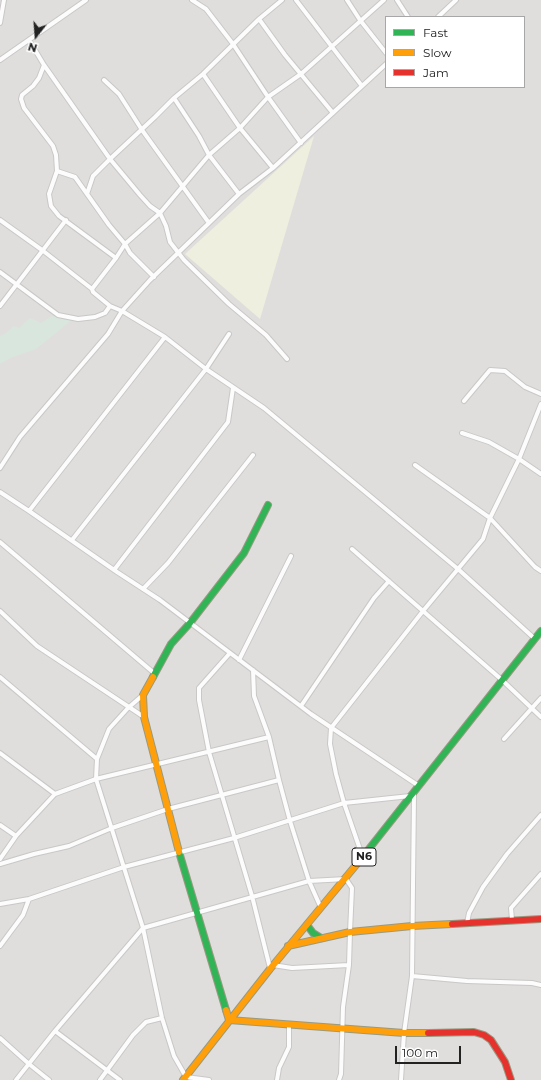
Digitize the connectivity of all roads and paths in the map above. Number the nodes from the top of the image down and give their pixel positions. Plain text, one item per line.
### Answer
1 (4, 0) edge
2 (86, 0) edge
3 (192, 0) edge
4 (282, 0) edge
5 (296, 0) edge
6 (347, 0) edge
7 (384, 0) edge
8 (397, 0) edge
9 (456, 0) edge
10 (1, 6) edge
11 (407, 16) edge
12 (439, 16) edge
13 (259, 19) junction
14 (360, 20) junction
15 (0, 23) edge
16 (29, 40) junction
17 (234, 44) junction
18 (332, 47) junction
19 (385, 52) edge
20 (0, 60) edge
21 (44, 65) junction
22 (385, 65) edge
23 (203, 74) junction
24 (301, 74) junction
25 (104, 80) dead end
26 (362, 86) junction
27 (268, 97) junction
28 (174, 98) junction
29 (333, 113) junction
30 (240, 128) junction
31 (142, 130) junction
32 (301, 143) junction
33 (209, 155) junction
34 (110, 159) junction
35 (273, 168) junction
36 (57, 171) junction
37 (184, 187) junction
38 (87, 194) junction
39 (239, 194) junction
40 (160, 213) junction
41 (0, 220) edge
42 (66, 220) junction
43 (209, 224) junction
44 (125, 244) junction
45 (42, 250) junction
46 (180, 252) junction
47 (116, 258) junction
48 (0, 272) edge
49 (154, 277) junction
50 (16, 285) junction
51 (92, 289) junction
52 (0, 306) edge
53 (110, 306) junction
54 (122, 311) junction
55 (229, 334) dead end
56 (165, 337) junction
57 (287, 359) dead end
58 (206, 369) junction
59 (233, 388) junction
60 (541, 394) edge
61 (464, 401) dead end
62 (541, 404) edge
63 (462, 433) dead end
64 (253, 455) dead end
65 (519, 459) junction
66 (415, 465) dead end
67 (0, 468) edge
68 (541, 474) edge
69 (0, 492) edge
70 (268, 505) dead end
71 (29, 511) junction
72 (490, 518) junction
73 (72, 540) junction
74 (0, 542) edge
75 (352, 549) dead end
76 (291, 556) dead end
77 (458, 569) junction
78 (114, 570) junction
79 (541, 571) edge
80 (388, 581) junction
81 (143, 589) junction
82 (0, 611) edge
83 (423, 611) junction
84 (190, 623) junction
85 (541, 631) edge
86 (535, 638) junction
87 (230, 653) junction
88 (239, 660) junction
89 (253, 670) junction
90 (154, 673) junction
91 (0, 677) edge
92 (502, 680) junction
93 (143, 695) junction
94 (541, 698) edge
95 (301, 706) junction
96 (128, 708) junction
97 (532, 708) junction
98 (541, 716) edge
99 (144, 717) junction
100 (331, 728) junction
101 (269, 737) junction
102 (504, 739) dead end
103 (210, 752) junction
104 (0, 754) edge
105 (97, 758) junction
106 (157, 765) junction
107 (96, 780) junction
108 (279, 780) junction
109 (419, 786) junction
110 (55, 794) junction
111 (222, 794) junction
112 (413, 794) junction
113 (344, 803) junction
114 (168, 809) junction
115 (541, 815) edge
116 (290, 821) junction
117 (0, 825) edge
118 (112, 828) junction
119 (16, 836) junction
120 (234, 838) junction
121 (179, 853) junction
122 (363, 858) junction
123 (0, 859) edge
124 (0, 864) edge
125 (124, 867) junction
126 (541, 874) edge
127 (346, 879) junction
128 (309, 881) junction
129 (252, 896) junction
130 (29, 899) junction
131 (0, 904) edge
132 (321, 908) junction
133 (197, 913) junction
134 (541, 919) edge
135 (512, 920) junction
136 (467, 923) junction
137 (307, 925) junction
138 (412, 926) junction
139 (143, 928) junction
140 (350, 932) junction
141 (321, 938) junction
142 (0, 946) edge
143 (288, 946) junction
144 (349, 964) junction
145 (272, 967) junction
146 (412, 976) junction
147 (541, 984) edge
148 (162, 1018) junction
149 (229, 1020) junction
150 (289, 1025) junction
151 (343, 1030) junction
152 (55, 1031) junction
153 (404, 1033) junction
154 (0, 1038) edge
155 (29, 1064) junction
156 (107, 1070) junction
157 (185, 1079) edge
158 (16, 1080) edge
159 (49, 1080) edge
160 (100, 1080) edge
161 (120, 1080) edge
162 (209, 1080) edge
163 (277, 1080) edge
164 (339, 1080) edge
165 (401, 1080) edge
166 (511, 1080) edge

1 - 10 street
2 - 16 street
3 - 17 street
4 - 13 street
5 - 18 street
6 - 14 street
7 - 14 street
8 - 11 street
9 - 12 street
10 - 15 street
13 - 17 street
13 - 24 street
14 - 18 street
14 - 19 street
16 - 20 street
16 - 21 street
17 - 23 street
17 - 27 street
18 - 24 street
18 - 26 street
21 - 34 street
21 - 36 street
22 - 26 street
23 - 28 street
23 - 30 street
24 - 27 street
24 - 29 street
25 - 31 street
26 - 29 street
27 - 30 street
27 - 32 street
28 - 31 street
28 - 33 street
29 - 32 street
30 - 33 street
30 - 35 street
31 - 34 street
31 - 37 street
32 - 35 street
33 - 37 street
33 - 39 street
34 - 38 street
34 - 40 street
35 - 39 street
36 - 38 street
36 - 42 street
37 - 40 street
37 - 43 street
38 - 44 street
39 - 43 street
40 - 44 street
40 - 46 street
41 - 45 street
42 - 45 street
42 - 47 street
43 - 46 street
44 - 47 street
44 - 49 street
45 - 50 street
45 - 51 street
46 - 49 street
46 - 57 street
47 - 51 street
48 - 50 street
49 - 54 street
50 - 52 street
50 - 53 street
51 - 53 street
53 - 54 street
54 - 56 street
54 - 67 street
55 - 58 street
56 - 58 street
56 - 71 street
58 - 59 street
58 - 73 street
59 - 77 street
59 - 78 street
60 - 61 street
62 - 65 street
63 - 65 street
64 - 81 street
65 - 68 street
65 - 72 street
66 - 72 street
69 - 71 street
70 - 84 main road
71 - 73 street
72 - 77 street
72 - 79 street
73 - 78 street
74 - 90 street
75 - 80 street
76 - 88 street
77 - 83 street
77 - 86 street
78 - 81 street
80 - 83 street
80 - 95 street
81 - 84 street
82 - 96 street
83 - 92 street
83 - 100 street
84 - 87 street
84 - 90 main road
85 - 86 main road, N6
86 - 92 main road, N6
87 - 88 street
87 - 103 street
88 - 89 street
89 - 95 street
89 - 101 street
90 - 93 main road
91 - 105 street
92 - 97 street
92 - 109 main road, N6
93 - 96 street
93 - 99 main road
94 - 97 street
95 - 100 street
96 - 99 street
96 - 105 street
97 - 98 street
97 - 102 street
99 - 106 main road
100 - 109 street
100 - 113 street
101 - 103 street
101 - 108 street
103 - 106 street
103 - 111 street
104 - 110 street
105 - 107 street
106 - 107 street
106 - 114 main road
107 - 110 street
107 - 118 street
108 - 111 street
108 - 116 street
109 - 112 main road, N6
110 - 119 street
111 - 114 street
111 - 120 street
112 - 113 street
112 - 122 main road, N6
112 - 138 street
113 - 116 street
113 - 122 street
114 - 118 street
114 - 121 main road
115 - 136 street
116 - 120 street
116 - 128 street
117 - 119 street
118 - 124 street
118 - 125 street
119 - 123 street
120 - 121 street
120 - 129 street
121 - 125 street
121 - 133 main road
122 - 127 main road, N6
125 - 130 street
125 - 139 street
126 - 135 street
127 - 128 street
127 - 132 main road, N6
127 - 140 street
128 - 129 street
128 - 132 street
129 - 133 street
129 - 145 street
130 - 131 street
130 - 142 street
132 - 137 main road, N6
133 - 139 street
133 - 149 main road
134 - 135 main road
135 - 136 main road
136 - 138 main road
137 - 141 main road
137 - 143 main road, N6
138 - 140 main road
138 - 146 street
139 - 148 street
139 - 152 street
140 - 141 main road
140 - 144 street
141 - 143 main road
143 - 145 main road, N6
144 - 145 street
144 - 151 street
145 - 149 main road, N6
146 - 147 street
146 - 153 street
148 - 156 street
148 - 157 street
149 - 150 main road
149 - 157 main road, N6
150 - 151 main road
150 - 163 street
151 - 153 main road
151 - 164 street
152 - 155 street
152 - 156 street
153 - 165 street
153 - 166 main road
154 - 155 street
155 - 158 street
155 - 159 street
156 - 160 street
156 - 161 street
157 - 162 street

